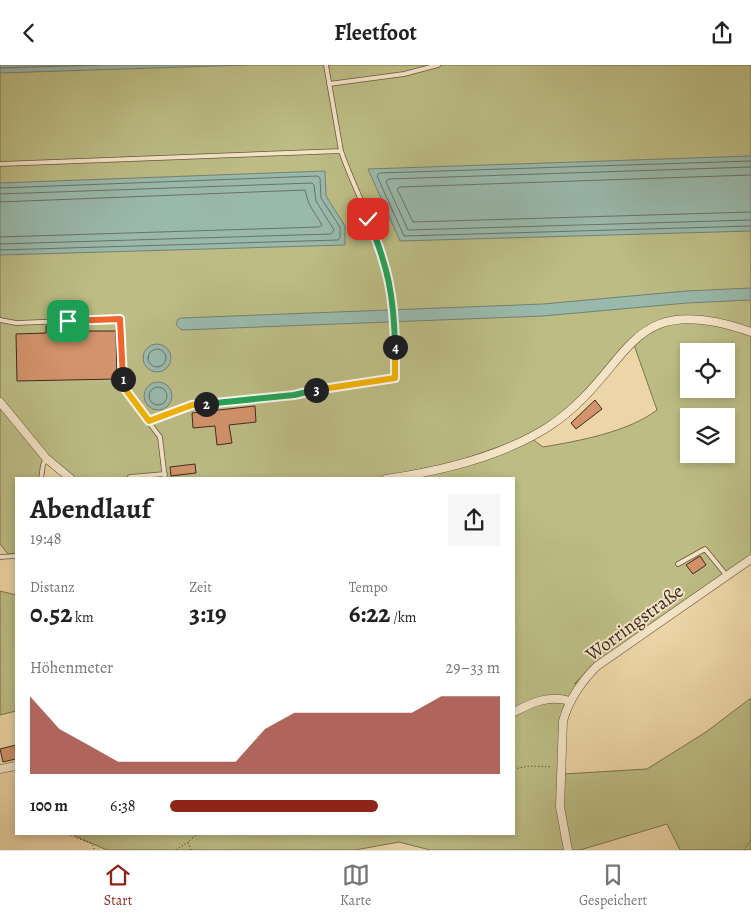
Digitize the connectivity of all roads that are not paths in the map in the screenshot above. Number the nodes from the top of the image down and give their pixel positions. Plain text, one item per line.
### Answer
1 (326, 65) edge
2 (438, 65) edge
3 (329, 84) junction
4 (341, 151) junction
5 (0, 164) edge
6 (0, 320) edge
7 (751, 331) edge
8 (0, 402) edge
9 (149, 421) junction
10 (46, 458) junction
11 (41, 477) edge
12 (69, 477) edge
13 (130, 477) dead end
14 (165, 477) edge
15 (395, 477) edge
16 (15, 556) edge
17 (0, 557) edge
18 (751, 559) edge
19 (678, 564) dead end
20 (727, 576) junction
21 (570, 701) junction
22 (515, 712) edge
23 (15, 766) edge
24 (0, 769) edge
25 (568, 850) edge

1 - 3 lane
2 - 3 lane
3 - 4 lane
4 - 5 lane
4 - 9 lane
6 - 9 lane
7 - 15 street
8 - 10 street
9 - 14 lane
10 - 11 lane
10 - 12 street
13 - 14 lane
16 - 17 lane
18 - 20 street, Worringstraße
19 - 20 lane
20 - 21 street, Worringstraße
21 - 22 street
21 - 25 street, Worringstraße
23 - 24 street

